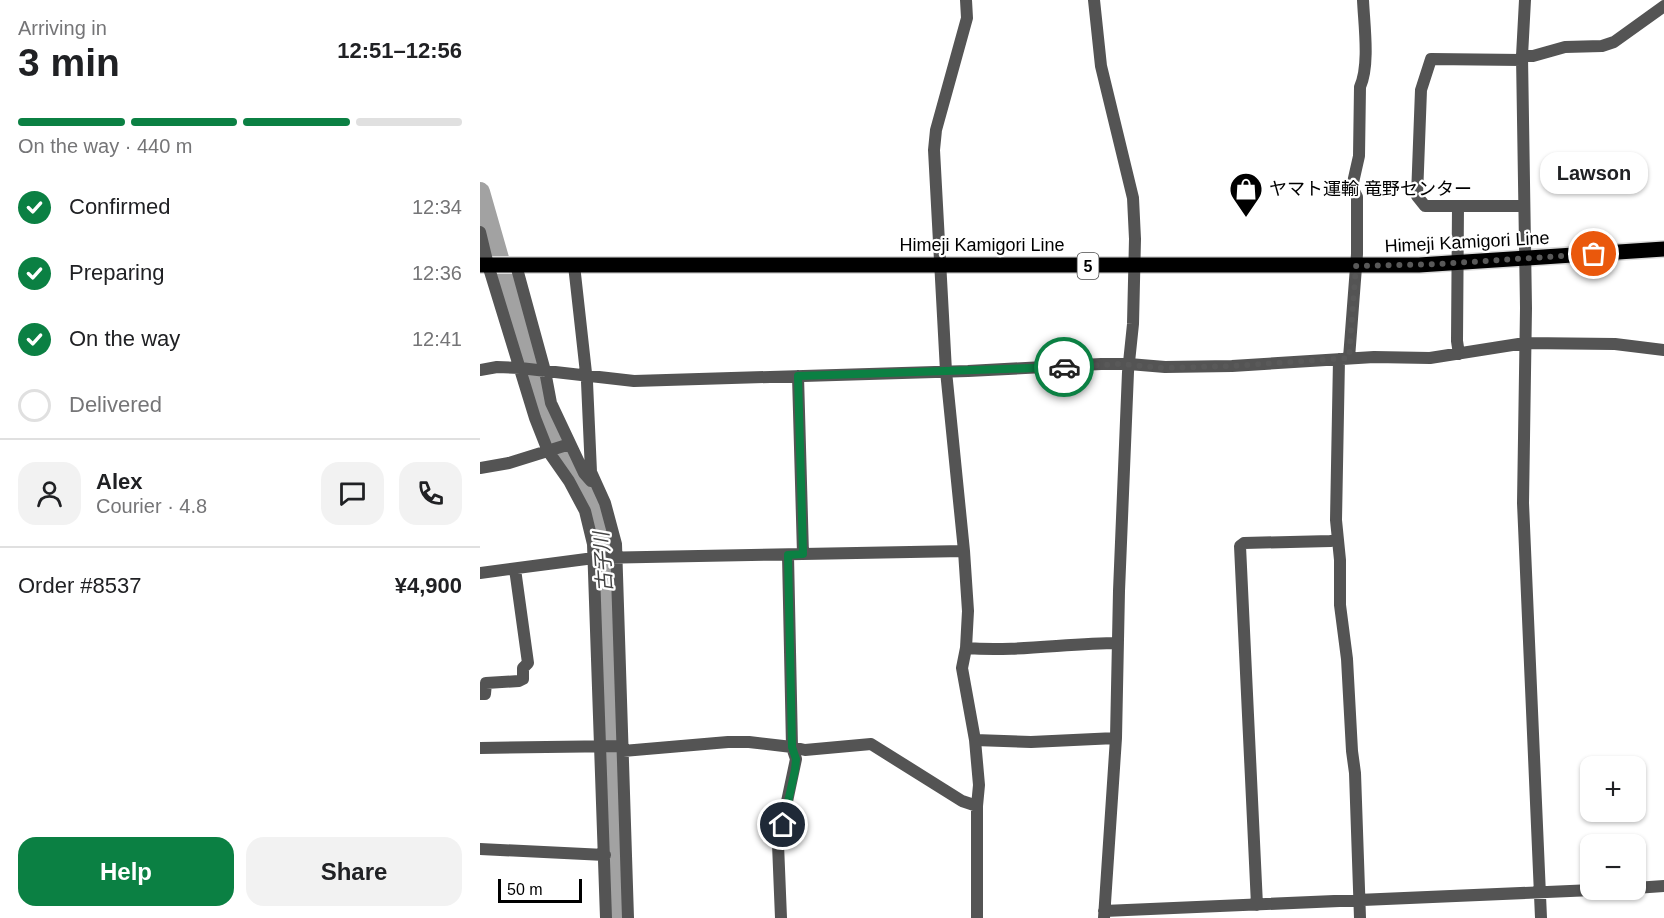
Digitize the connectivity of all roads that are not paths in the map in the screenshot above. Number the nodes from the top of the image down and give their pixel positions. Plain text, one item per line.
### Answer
1 (966, 0) edge
2 (1094, 0) edge
3 (1363, 0) edge
4 (1526, 0) edge
5 (1664, 6) edge
6 (1522, 58) junction
7 (1458, 206) junction
8 (1524, 206) junction
9 (480, 232) edge
10 (1664, 249) edge
11 (1524, 260) junction
12 (1457, 263) junction
13 (939, 264) junction
14 (487, 265) edge
15 (513, 265) junction
16 (574, 266) junction
17 (1134, 266) junction
18 (1356, 266) junction
19 (1525, 343) junction
20 (1664, 350) edge
21 (1459, 354) junction
22 (1344, 359) junction
23 (1129, 364) junction
24 (521, 368) junction
25 (480, 370) edge
26 (543, 371) junction
27 (946, 371) junction
28 (585, 375) junction
29 (798, 376) junction
30 (568, 445) junction
31 (549, 450) junction
32 (480, 468) edge
33 (595, 481) junction
34 (1337, 538) junction
35 (964, 551) junction
36 (803, 554) junction
37 (788, 555) junction
38 (596, 558) junction
39 (615, 558) junction
40 (515, 569) junction
41 (480, 573) edge
42 (1118, 644) junction
43 (966, 648) junction
44 (480, 694) edge
45 (1116, 738) junction
46 (975, 740) junction
47 (603, 746) junction
48 (792, 747) junction
49 (480, 748) edge
50 (621, 748) junction
51 (977, 806) junction
52 (480, 849) edge
53 (605, 855) junction
54 (1664, 886) edge
55 (1646, 887) edge
56 (1580, 890) edge
57 (1540, 892) junction
58 (1359, 900) junction
59 (1257, 905) junction
60 (1104, 915) edge
61 (606, 918) edge
62 (628, 918) edge
63 (781, 918) edge
64 (977, 918) edge
65 (1360, 918) edge
66 (1541, 918) edge

1 - 13 street
2 - 17 street
3 - 18 street
4 - 6 street
5 - 6 street
6 - 7 street
6 - 8 street
7 - 8 street
7 - 12 street
8 - 11 street
9 - 14 street
10 - 11 main road, Himeji Kamigori Line / 5
11 - 12 main road, Himeji Kamigori Line / 5
11 - 19 street
12 - 18 main road, Himeji Kamigori Line / 5
12 - 21 street
13 - 16 main road, Himeji Kamigori Line / 5
13 - 17 main road, Himeji Kamigori Line / 5
13 - 27 street
14 - 15 main road, Himeji Kamigori Line / 5
14 - 24 street
15 - 16 main road, Himeji Kamigori Line / 5
15 - 26 street
16 - 28 street
17 - 18 main road, Himeji Kamigori Line / 5
17 - 23 street
18 - 22 street
19 - 20 street
19 - 21 street
19 - 57 street
21 - 22 street
22 - 23 street
22 - 34 street
23 - 27 street
23 - 42 street
24 - 25 street
24 - 26 street
24 - 31 street
26 - 28 street
26 - 30 street
27 - 29 street
27 - 35 street
28 - 29 street
28 - 33 street
29 - 36 street
30 - 31 street
30 - 33 street
31 - 32 street
31 - 38 street
33 - 39 street
34 - 58 street
34 - 59 street
35 - 36 street
35 - 43 street
36 - 37 street
37 - 39 street
37 - 48 street
38 - 39 street
38 - 40 street
38 - 47 street
39 - 50 street
40 - 41 street
40 - 44 street
42 - 43 street
42 - 45 street
43 - 46 street
45 - 46 street
45 - 60 street
46 - 51 street
47 - 49 street
47 - 50 street
47 - 53 street
48 - 50 street
48 - 51 street
48 - 63 street
50 - 62 street
51 - 64 street
52 - 53 street
53 - 61 street
54 - 55 street
56 - 57 street
57 - 58 street
57 - 66 street
58 - 59 street
58 - 65 street
59 - 60 street

